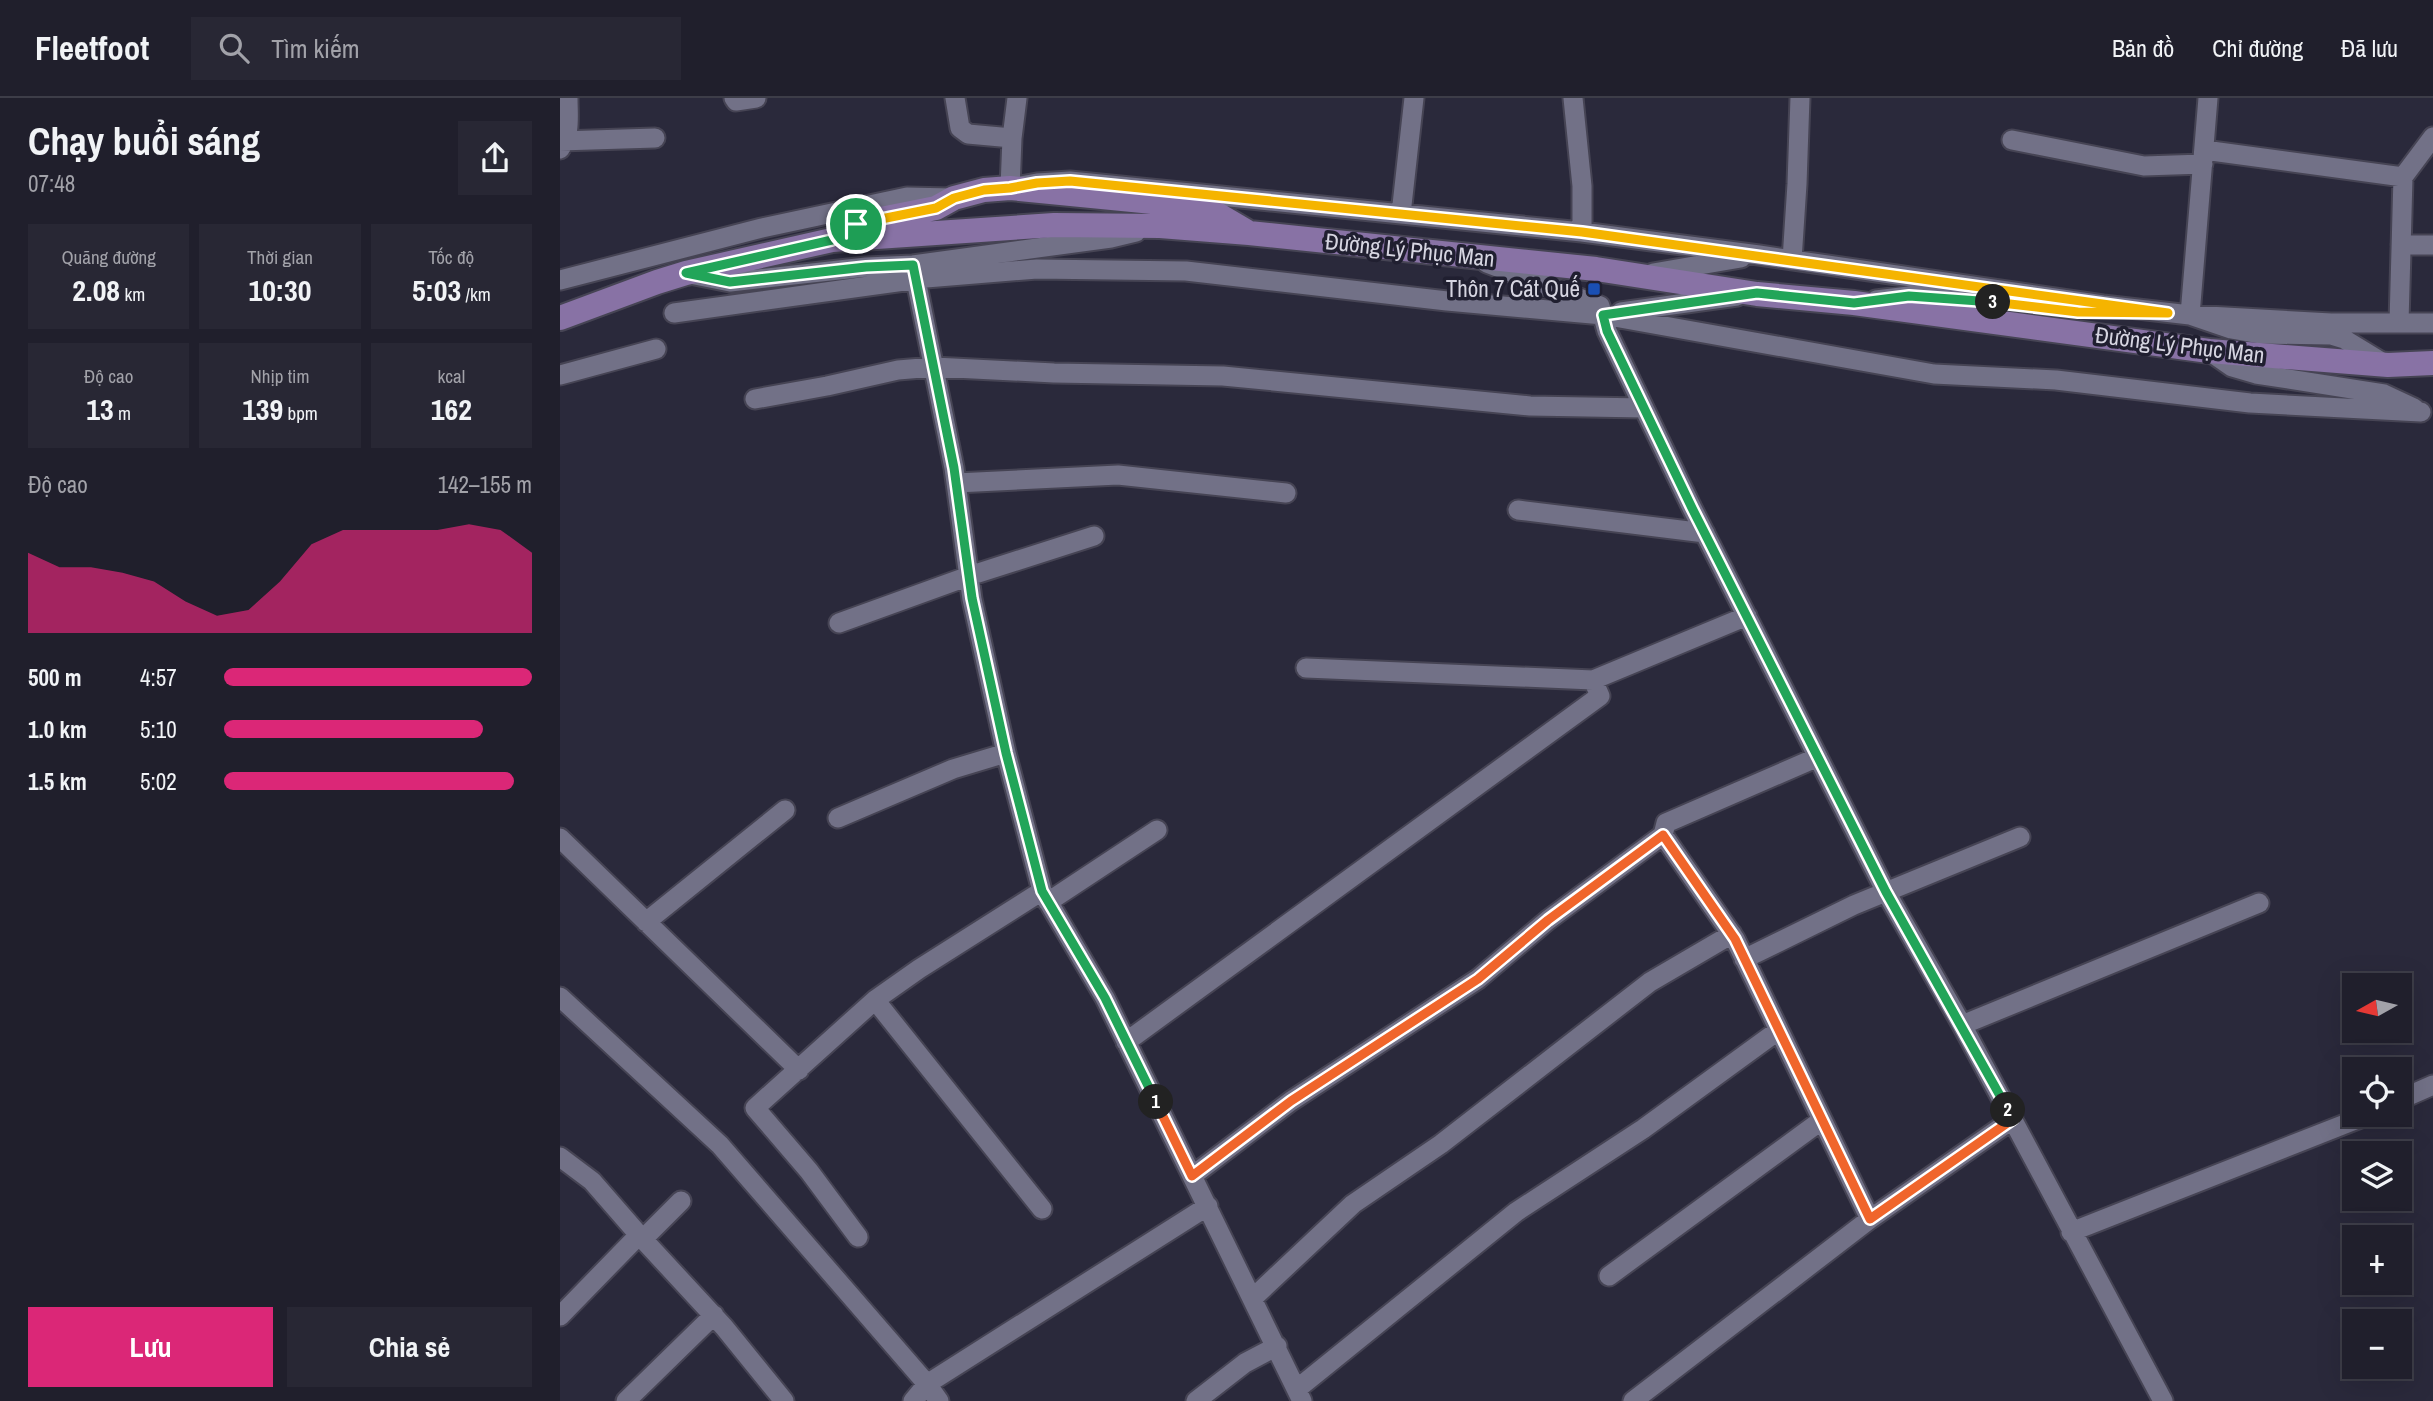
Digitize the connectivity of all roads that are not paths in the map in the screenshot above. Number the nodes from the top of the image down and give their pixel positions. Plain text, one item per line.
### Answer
1 (568, 98) edge
2 (734, 98) edge
3 (756, 98) edge
4 (956, 98) edge
5 (1017, 98) edge
6 (1414, 98) edge
7 (1573, 98) edge
8 (1800, 98) edge
9 (2208, 98) edge
10 (2433, 137) edge
11 (655, 138) dead end
12 (1012, 138) junction
13 (2012, 140) dead end
14 (562, 144) edge
15 (2204, 157) junction
16 (2403, 177) junction
17 (1010, 188) junction
18 (954, 198) junction
19 (1401, 214) junction
20 (1160, 226) junction
21 (1582, 232) junction
22 (1249, 233) junction
23 (832, 240) junction
24 (2433, 244) edge
25 (2401, 245) junction
26 (1759, 255) junction
27 (1466, 256) junction
28 (1792, 260) junction
29 (915, 272) junction
30 (686, 273) junction
31 (1642, 275) junction
32 (560, 280) edge
33 (1757, 293) junction
34 (1854, 303) junction
35 (674, 313) dead end
36 (2168, 313) junction
37 (1603, 315) junction
38 (2190, 315) junction
39 (560, 318) edge
40 (2399, 323) junction
41 (2433, 323) edge
42 (656, 349) dead end
43 (2209, 351) junction
44 (2433, 363) edge
45 (2388, 365) junction
46 (934, 367) junction
47 (560, 376) edge
48 (755, 399) dead end
49 (1644, 408) junction
50 (2427, 412) edge
51 (956, 483) junction
52 (1286, 493) dead end
53 (1518, 510) dead end
54 (1704, 533) junction
55 (1094, 536) dead end
56 (969, 576) junction
57 (1747, 616) junction
58 (839, 624) dead end
59 (1306, 668) dead end
60 (1593, 680) junction
61 (1006, 753) junction
62 (1818, 757) junction
63 (785, 810) dead end
64 (838, 818) dead end
65 (1157, 830) dead end
66 (1663, 835) junction
67 (2020, 837) dead end
68 (560, 838) edge
69 (1886, 892) junction
70 (1045, 897) junction
71 (2259, 903) dead end
72 (646, 922) junction
73 (1732, 934) junction
74 (1744, 959) junction
75 (560, 997) edge
76 (876, 1000) junction
77 (1962, 1025) junction
78 (1779, 1030) junction
79 (1126, 1042) junction
80 (799, 1070) junction
81 (2433, 1085) edge
82 (2412, 1094) edge
83 (2013, 1119) junction
84 (1822, 1120) junction
85 (2342, 1125) edge
86 (561, 1161) edge
87 (1192, 1176) junction
88 (681, 1201) dead end
89 (1208, 1206) junction
90 (1042, 1209) dead end
91 (1870, 1219) junction
92 (2071, 1232) junction
93 (641, 1237) junction
94 (858, 1237) dead end
95 (1609, 1276) dead end
96 (1253, 1298) junction
97 (714, 1315) junction
98 (560, 1316) edge
99 (1277, 1346) junction
100 (927, 1384) junction
101 (1300, 1395) edge
102 (779, 1399) edge
103 (626, 1401) edge
104 (913, 1401) edge
105 (939, 1401) edge
106 (1196, 1401) edge
107 (1633, 1401) edge
108 (2163, 1401) edge

1 - 14 street
2 - 3 street
4 - 12 street
5 - 12 street
6 - 19 street
7 - 21 street
8 - 28 street
9 - 15 street
10 - 16 street
11 - 14 street
12 - 17 street
13 - 15 street
15 - 16 street
15 - 38 street
16 - 25 street
17 - 18 main road
17 - 19 street
17 - 22 main road
18 - 23 main road
18 - 32 street
19 - 21 street
20 - 22 main road, Đường Lý Phục Man
20 - 23 main road, Đường Lý Phục Man
20 - 29 street
21 - 26 street
22 - 27 main road, Đường Lý Phục Man
23 - 30 main road, Đường Lý Phục Man
24 - 25 street
25 - 40 street
26 - 28 street
26 - 31 street
27 - 31 main road, Đường Lý Phục Man
27 - 37 street
28 - 36 street
29 - 30 street
29 - 35 street
29 - 37 street
29 - 46 street
30 - 39 main road, Đường Lý Phục Man
31 - 33 main road, Đường Lý Phục Man
33 - 34 main road, Đường Lý Phục Man
33 - 37 street
34 - 36 street
34 - 43 main road, Đường Lý Phục Man
36 - 38 street
37 - 49 street
37 - 50 street
38 - 40 street
38 - 45 street
40 - 41 street
42 - 47 street
43 - 45 main road, Đường Lý Phục Man
43 - 50 street
44 - 45 main road, Đường Lý Phục Man
46 - 48 street
46 - 49 street
46 - 51 street
49 - 54 street
51 - 52 street
51 - 56 street
53 - 54 street
54 - 57 street
55 - 56 street
56 - 58 street
56 - 61 street
57 - 60 street
57 - 62 street
59 - 60 street
60 - 79 street
61 - 64 street
61 - 70 street
62 - 66 street
62 - 69 street
63 - 72 street
65 - 70 street
66 - 73 street
66 - 87 street
67 - 69 street
68 - 72 street
69 - 74 street
69 - 77 street
70 - 76 street
70 - 79 street
71 - 77 street
72 - 80 street
73 - 74 street
73 - 96 street
74 - 78 street
75 - 100 street
76 - 80 street
76 - 90 street
77 - 83 street
78 - 84 street
78 - 101 street
79 - 87 street
80 - 94 street
81 - 82 street
83 - 91 street
83 - 92 street
84 - 91 street
84 - 95 street
85 - 92 street
86 - 93 street
87 - 89 street
88 - 93 street
89 - 96 street
89 - 100 street
91 - 107 street
92 - 108 street
93 - 97 street
93 - 98 street
96 - 99 street
97 - 102 street
97 - 103 street
99 - 101 street
99 - 106 street
100 - 104 street
100 - 105 street

